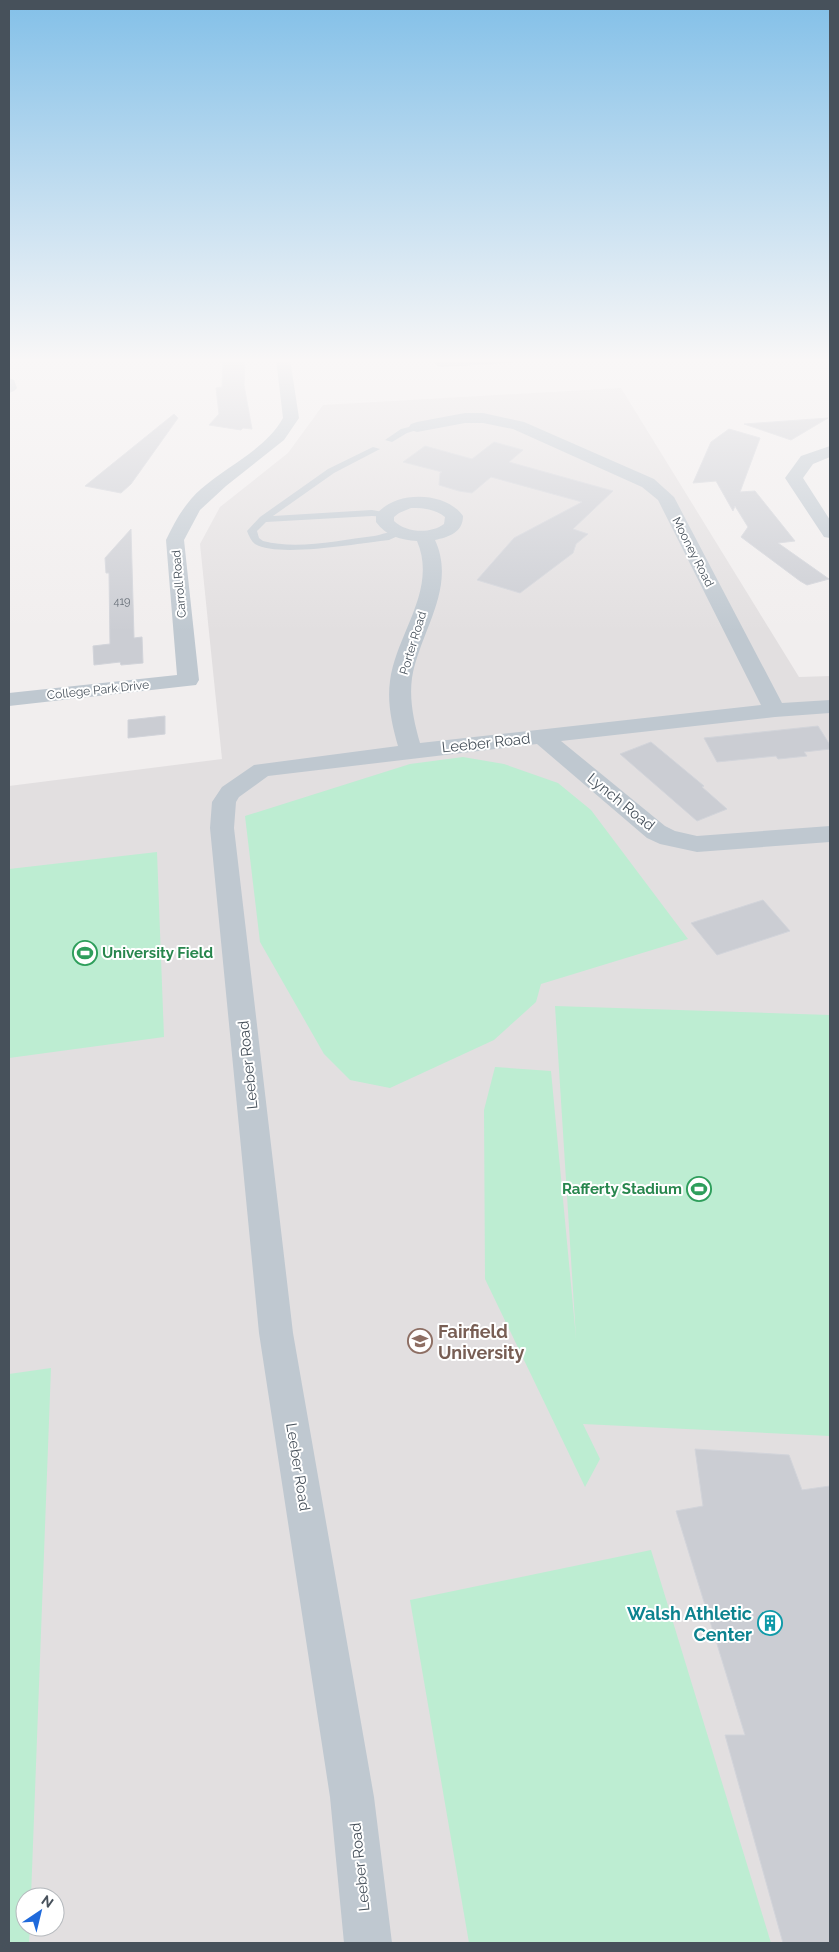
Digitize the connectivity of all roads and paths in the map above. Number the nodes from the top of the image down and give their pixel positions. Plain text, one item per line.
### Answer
1 (264, 450) edge
2 (376, 450) dead end
3 (574, 450) edge
4 (830, 451) edge
5 (386, 515) junction
6 (263, 519) junction
7 (397, 533) junction
8 (830, 533) edge
9 (424, 537) junction
10 (188, 680) joint
11 (9, 700) edge
12 (830, 706) edge
13 (775, 710) junction
14 (543, 737) junction
15 (411, 751) junction
16 (830, 834) edge
17 (368, 1943) edge

1 - 10 street, Carroll Road
2 - 6 lane
3 - 13 street, Mooney Road
4 - 8 street
5 - 6 lane
5 - 7 street
5 - 9 street
6 - 7 lane
7 - 9 street
9 - 15 street, Porter Road
10 - 11 street, College Park Drive
12 - 13 street, Leeber Road
13 - 14 street, Leeber Road
14 - 15 street, Leeber Road
14 - 16 street, Lynch Road
15 - 17 street, Leeber Road

